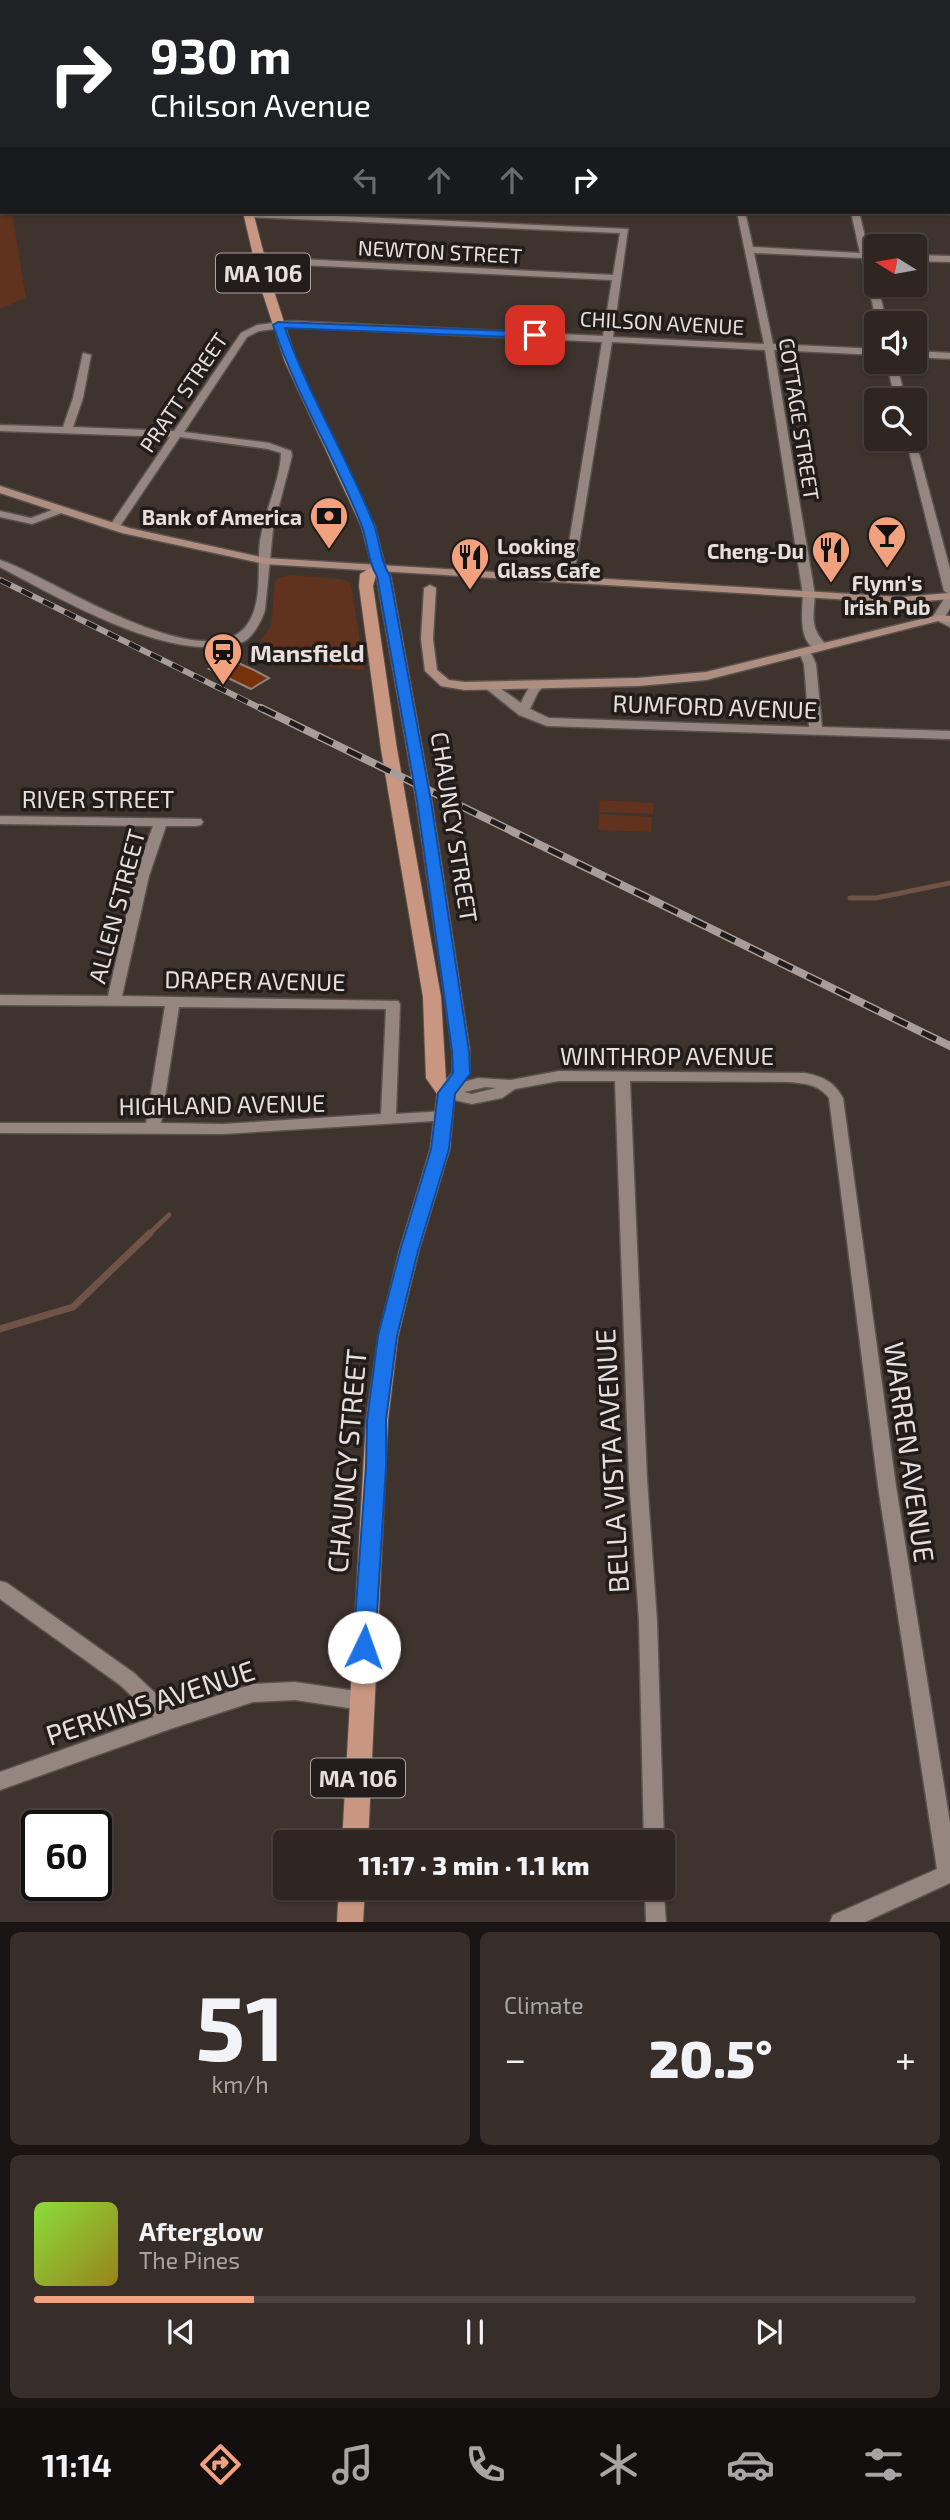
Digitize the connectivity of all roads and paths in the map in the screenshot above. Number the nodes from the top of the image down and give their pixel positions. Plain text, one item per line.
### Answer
1 (249, 214) edge
2 (270, 214) edge
3 (741, 214) edge
4 (855, 214) edge
5 (750, 250) junction
6 (864, 252) edge
7 (864, 256) edge
8 (928, 258) edge
9 (950, 259) edge
10 (260, 260) junction
11 (618, 278) junction
12 (278, 325) junction
13 (607, 339) junction
14 (769, 346) junction
15 (864, 351) edge
16 (86, 355) dead end
17 (927, 355) edge
18 (950, 356) edge
19 (0, 428) edge
20 (67, 430) junction
21 (177, 434) junction
22 (915, 451) edge
23 (0, 489) edge
24 (60, 510) junction
25 (0, 514) edge
26 (114, 527) junction
27 (265, 561) junction
28 (0, 563) edge
29 (379, 569) junction
30 (477, 574) junction
31 (569, 579) junction
32 (430, 588) junction
33 (809, 594) junction
34 (950, 595) edge
35 (906, 600) junction
36 (946, 620) edge
37 (822, 647) junction
38 (804, 652) junction
39 (539, 685) junction
40 (490, 687) junction
41 (523, 712) junction
42 (816, 731) junction
43 (950, 735) edge
44 (0, 820) edge
45 (161, 821) junction
46 (196, 822) dead end
47 (0, 1000) edge
48 (114, 1001) junction
49 (173, 1002) junction
50 (622, 1076) junction
51 (824, 1082) joint
52 (446, 1093) junction
53 (445, 1116) junction
54 (388, 1120) junction
55 (0, 1128) edge
56 (152, 1130) junction
57 (0, 1589) edge
58 (362, 1701) junction
59 (170, 1720) junction
60 (0, 1781) edge
61 (356, 1830) edge
62 (654, 1830) edge
63 (949, 1873) edge
64 (351, 1900) edge
65 (655, 1900) edge
66 (350, 1922) edge
67 (656, 1922) edge
68 (840, 1922) edge

1 - 10 main road, MA 106
2 - 11 street
3 - 5 street, COTTAGE STREET
4 - 6 street
5 - 7 street
5 - 14 street, COTTAGE STREET
8 - 9 street
10 - 11 street, NEWTON STREET
10 - 12 main road, MA 106
11 - 13 street
12 - 13 street, CHILSON AVENUE
12 - 21 street, PRATT STREET
12 - 29 main road, CHAUNCY STREET / MA 106
13 - 14 street, CHILSON AVENUE
13 - 31 street
14 - 15 street, CHILSON AVENUE
14 - 33 street, COTTAGE STREET
16 - 20 street
17 - 18 street
19 - 20 street
20 - 21 street
21 - 26 street, PRATT STREET
21 - 27 street
22 - 34 street
23 - 24 main road
24 - 25 street
24 - 26 main road
26 - 27 main road
27 - 28 street
27 - 29 main road
29 - 30 main road
29 - 32 main road
29 - 52 main road, CHAUNCY STREET / MA 106
29 - 52 main road, CHAUNCY STREET / MA 106
30 - 31 main road
30 - 32 main road
31 - 33 main road
32 - 40 main road
33 - 35 main road
33 - 37 street, COTTAGE STREET
34 - 35 main road
34 - 36 street
35 - 36 main road
36 - 37 main road
37 - 38 main road
38 - 39 main road
38 - 42 street
39 - 40 main road
39 - 41 street
40 - 41 street, RUMFORD AVENUE
41 - 42 street, RUMFORD AVENUE
42 - 43 street, RUMFORD AVENUE
44 - 45 street, RIVER STREET
45 - 46 street, RIVER STREET
45 - 48 street, ALLEN STREET
47 - 48 street, DRAPER AVENUE
48 - 49 street, DRAPER AVENUE
49 - 54 street, DRAPER AVENUE
49 - 56 street
50 - 51 street, WINTHROP AVENUE
50 - 52 street, WINTHROP AVENUE
50 - 62 street, BELLA VISTA AVENUE
51 - 63 street, WARREN AVENUE
52 - 53 main road, CHAUNCY STREET / MA 106
53 - 54 street, HIGHLAND AVENUE
53 - 58 main road, CHAUNCY STREET / MA 106
54 - 56 street, HIGHLAND AVENUE
55 - 56 street, HIGHLAND AVENUE
57 - 59 street
58 - 59 street, PERKINS AVENUE
58 - 61 main road, CHAUNCY STREET / MA 106
59 - 60 street, PERKINS AVENUE
63 - 68 street
64 - 66 main road
65 - 67 street

